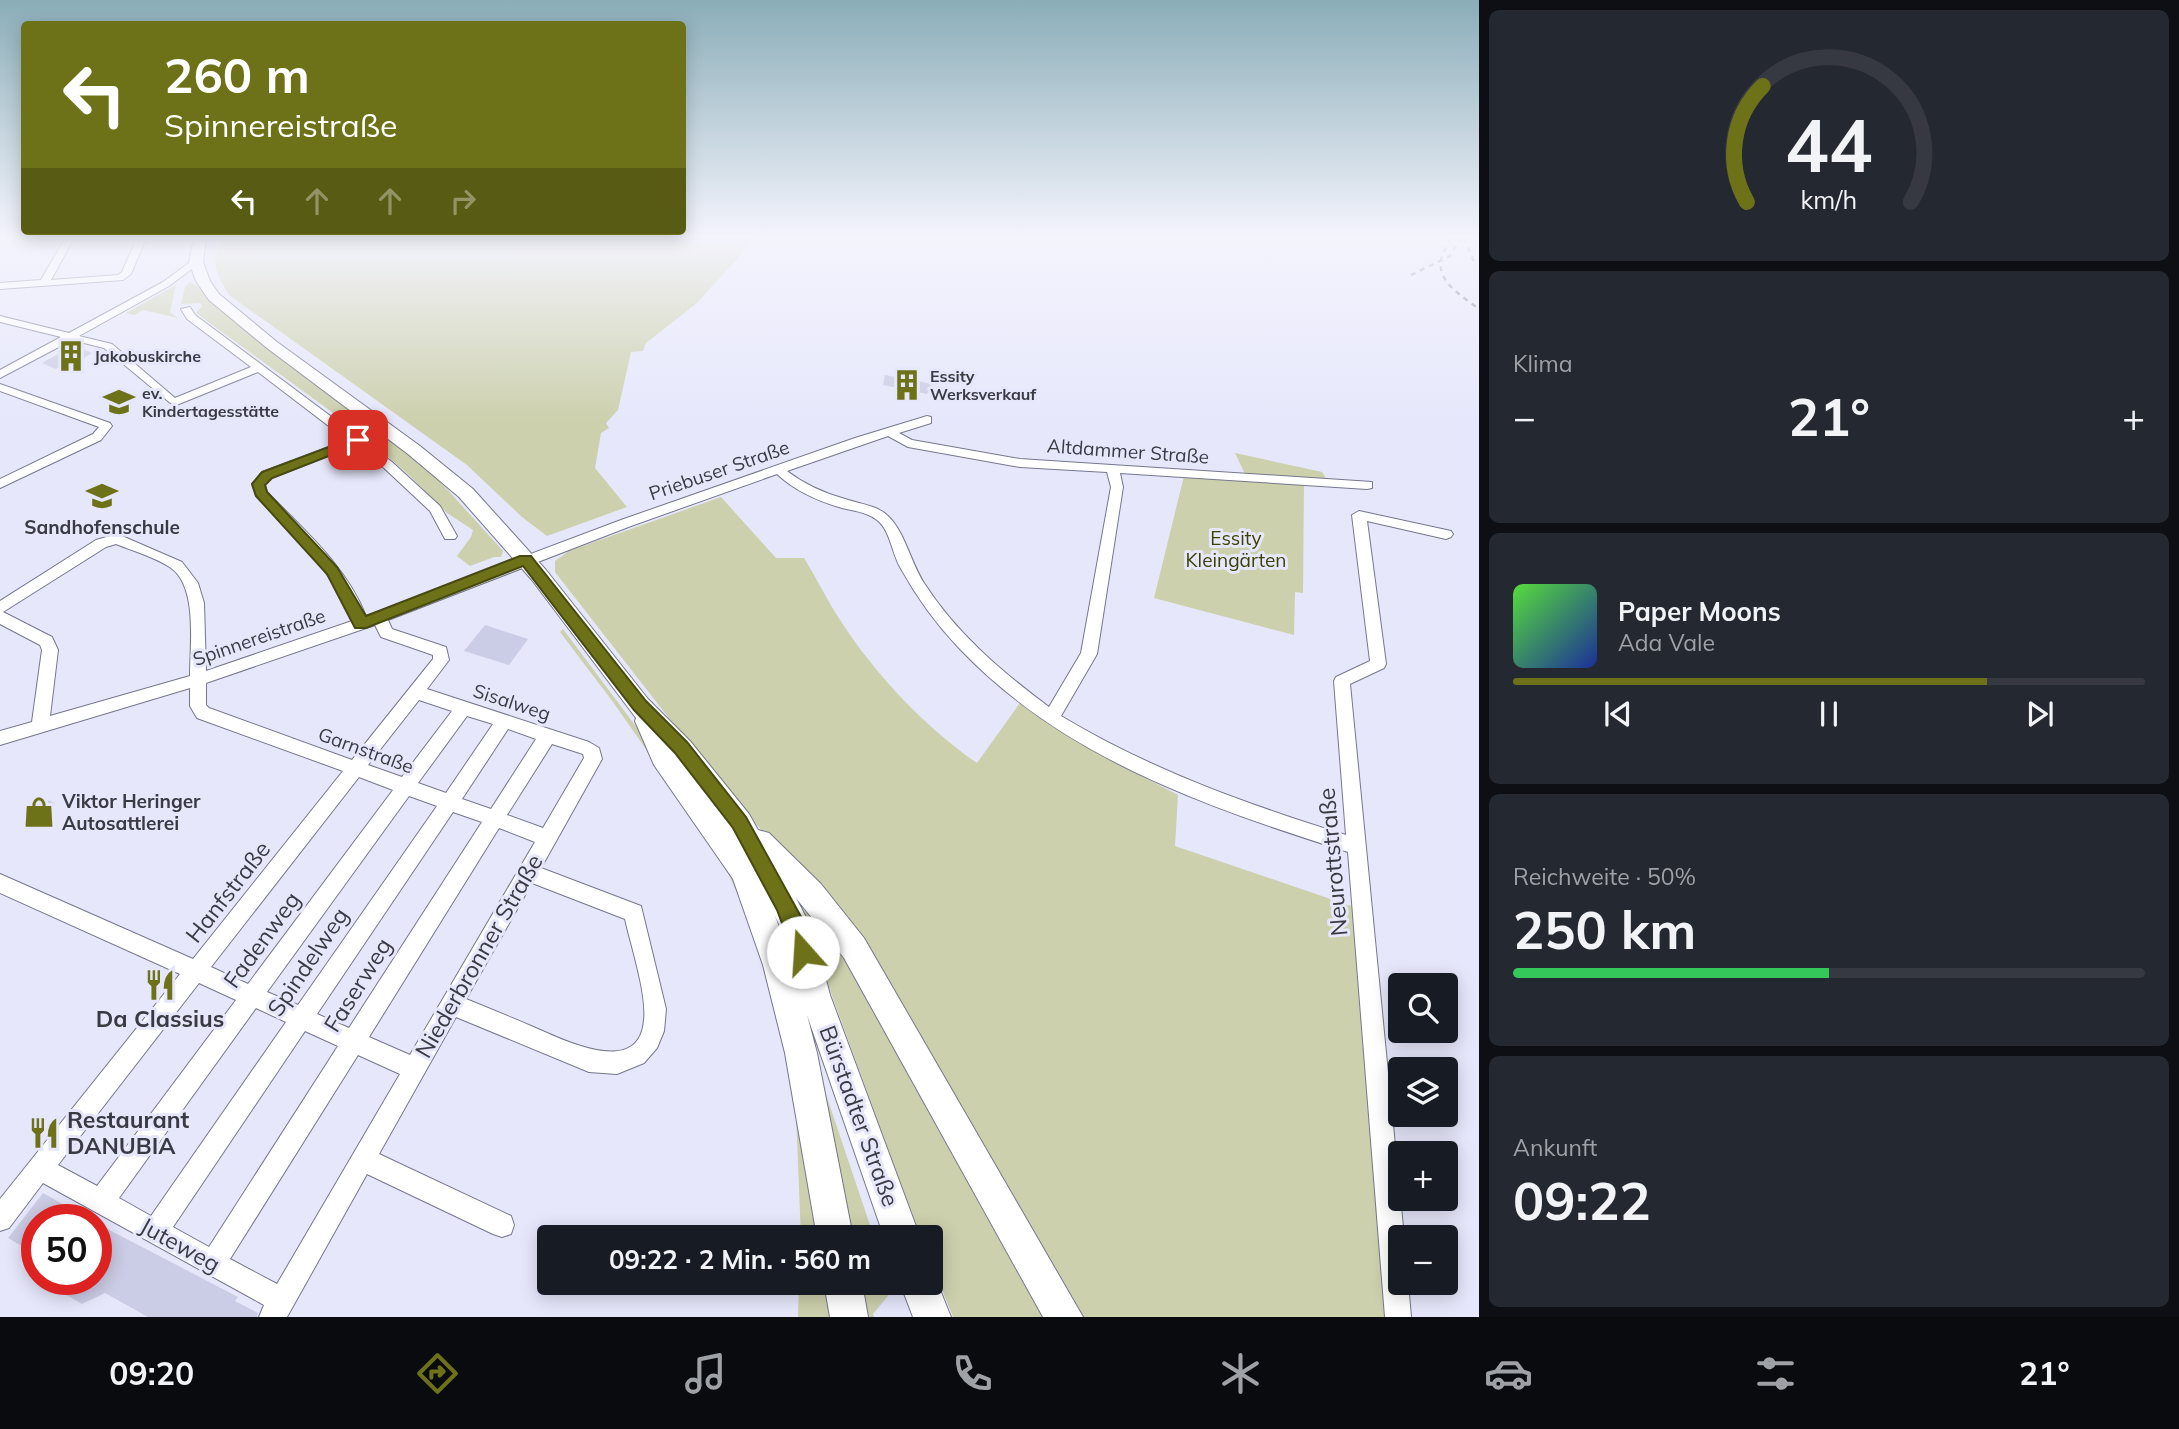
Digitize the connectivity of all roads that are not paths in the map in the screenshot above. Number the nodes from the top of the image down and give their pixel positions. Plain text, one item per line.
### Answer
1 (137, 299) edge
2 (218, 299) edge
3 (186, 309) dead end
4 (0, 319) edge
5 (69, 336) junction
6 (259, 368) junction
7 (0, 375) edge
8 (0, 387) edge
9 (927, 420) dead end
10 (891, 433) junction
11 (358, 440) junction
12 (778, 469) junction
13 (1113, 470) junction
14 (1, 483) edge
15 (1367, 485) dead end
16 (1446, 534) dead end
17 (450, 536) dead end
18 (526, 559) junction
19 (0, 608) edge
20 (0, 617) edge
21 (379, 617) junction
22 (360, 624) junction
23 (197, 680) junction
24 (415, 692) junction
25 (640, 706) junction
26 (463, 708) junction
27 (1052, 717) junction
28 (505, 722) junction
29 (40, 727) junction
30 (548, 736) junction
31 (0, 738) edge
32 (593, 753) joint
33 (356, 769) junction
34 (405, 787) junction
35 (449, 803) junction
36 (495, 819) junction
37 (740, 822) junction
38 (548, 838) junction
39 (1355, 846) junction
40 (744, 870) junction
41 (528, 872) junction
42 (0, 883) edge
43 (197, 971) junction
44 (815, 995) junction
45 (252, 996) junction
46 (452, 1004) junction
47 (302, 1018) junction
48 (354, 1042) junction
49 (415, 1069) junction
50 (362, 1159) junction
51 (41, 1169) junction
52 (101, 1202) junction
53 (0, 1219) edge
54 (502, 1225) dead end
55 (833, 1225) edge
56 (898, 1225) edge
57 (155, 1232) junction
58 (213, 1263) junction
59 (845, 1295) edge
60 (924, 1295) edge
61 (277, 1309) edge
62 (849, 1317) edge
63 (932, 1317) edge
64 (1064, 1317) edge
65 (1398, 1317) edge

1 - 5 street
2 - 18 main road, Bürstadter Straße
3 - 6 street
4 - 5 street
5 - 6 street
5 - 7 street
6 - 11 street
8 - 14 street
9 - 10 street, Priebuser Straße
10 - 12 street, Priebuser Straße
10 - 13 street, Altdammer Straße
11 - 17 street
11 - 22 street
12 - 18 street, Priebuser Straße
12 - 27 street
13 - 15 street, Altdammer Straße
13 - 27 street
16 - 39 street, Neurottstraße
18 - 21 street, Spinnereistraße
18 - 25 main road, Bürstadter Straße
19 - 23 street
20 - 29 street
21 - 22 street, Spinnereistraße
21 - 24 street, Hanfstraße
22 - 23 street, Spinnereistraße
23 - 29 street, Spinnereistraße
23 - 33 street, Garnstraße
24 - 26 street, Sisalweg
24 - 33 street, Hanfstraße
25 - 37 main road, Bürstadter Straße
25 - 40 main road, Bürstadter Straße
26 - 28 street, Sisalweg
26 - 34 street, Fadenweg
27 - 39 street
28 - 30 street, Sisalweg
28 - 35 street, Spindelweg
29 - 31 street, Spinnereistraße
30 - 32 street, Sisalweg
30 - 36 street, Faserweg
32 - 38 street, Niederbronner Straße
33 - 34 street, Garnstraße
33 - 43 street, Hanfstraße
34 - 35 street, Garnstraße
34 - 45 street, Fadenweg
35 - 36 street, Garnstraße
35 - 47 street, Spindelweg
36 - 38 street, Garnstraße
36 - 48 street, Faserweg
37 - 44 main road, Bürstadter Straße
37 - 64 main road
38 - 41 street, Niederbronner Straße
39 - 65 street, Neurottstraße
40 - 44 main road, Bürstadter Straße
40 - 55 main road
41 - 46 street, Niederbronner Straße
41 - 46 street
42 - 43 street
43 - 45 street
43 - 51 street, Hanfstraße
44 - 56 main road, Bürstadter Straße
45 - 47 street
45 - 52 street, Fadenweg
46 - 49 street, Niederbronner Straße
47 - 48 street
47 - 57 street, Spindelweg
48 - 49 street
48 - 58 street, Faserweg
49 - 50 street, Niederbronner Straße
50 - 54 street
50 - 61 street, Niederbronner Straße
51 - 52 street, Juteweg
51 - 53 street, Hanfstraße
52 - 57 street, Juteweg
57 - 58 street, Juteweg
58 - 61 street, Juteweg
59 - 62 main road
60 - 63 main road

